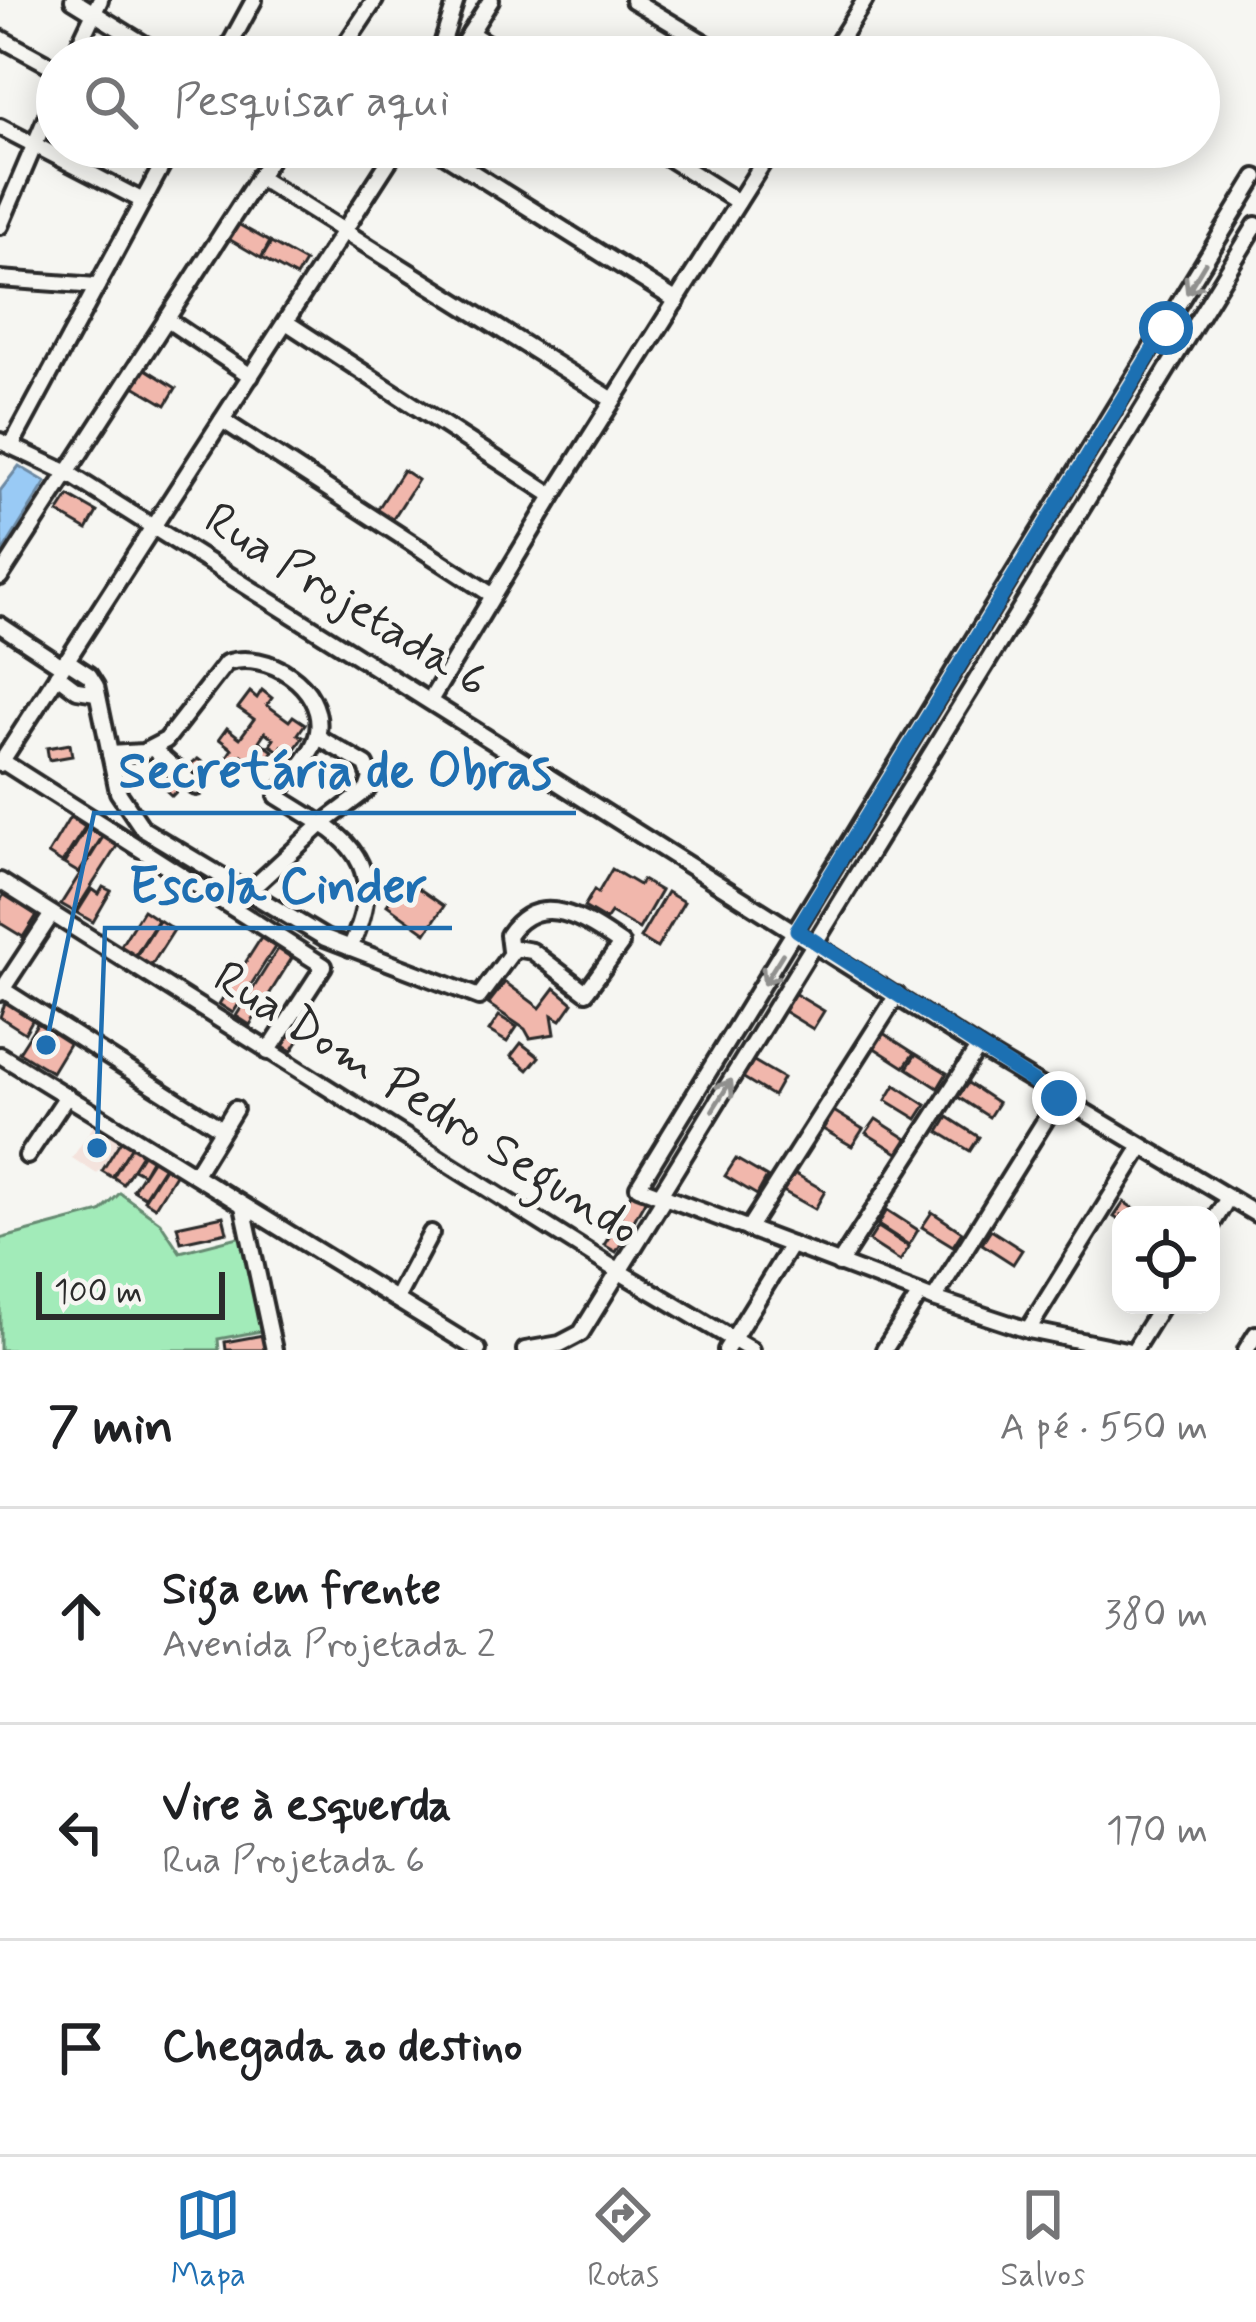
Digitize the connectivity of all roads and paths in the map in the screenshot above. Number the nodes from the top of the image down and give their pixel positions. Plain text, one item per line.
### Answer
1 (73, 0) edge
2 (234, 0) edge
3 (375, 0) edge
4 (456, 0) edge
5 (491, 0) edge
6 (633, 0) edge
7 (865, 0) edge
8 (252, 4) edge
9 (97, 6) edge
10 (470, 33) junction
11 (83, 36) edge
12 (137, 36) edge
13 (234, 36) edge
14 (351, 36) edge
15 (445, 36) edge
16 (468, 36) edge
17 (475, 36) edge
18 (693, 36) edge
19 (842, 36) edge
20 (0, 38) edge
21 (36, 58) edge
22 (0, 127) edge
23 (36, 140) edge
24 (34, 145) junction
25 (79, 168) edge
26 (161, 168) edge
27 (264, 168) edge
28 (385, 168) edge
29 (465, 168) edge
30 (684, 168) edge
31 (760, 168) edge
32 (258, 177) junction
33 (1256, 177) edge
34 (143, 201) junction
35 (738, 202) junction
36 (1, 223) edge
37 (1256, 225) edge
38 (344, 232) junction
39 (0, 279) edge
40 (97, 286) junction
41 (677, 301) junction
42 (166, 319) junction
43 (286, 322) junction
44 (251, 376) junction
45 (613, 400) junction
46 (222, 420) junction
47 (6, 443) edge
48 (66, 472) junction
49 (553, 496) junction
50 (152, 526) junction
51 (4, 561) edge
52 (0, 578) edge
53 (492, 596) junction
54 (0, 625) edge
55 (61, 667) junction
56 (430, 699) junction
57 (318, 737) junction
58 (153, 748) junction
59 (110, 754) junction
60 (1, 763) edge
61 (196, 787) dead end
62 (322, 824) junction
63 (0, 881) edge
64 (248, 892) junction
65 (52, 914) junction
66 (797, 930) junction
67 (817, 944) junction
68 (350, 948) junction
69 (510, 951) junction
70 (1, 990) edge
71 (896, 995) junction
72 (978, 1048) junction
73 (268, 1052) junction
74 (0, 1055) edge
75 (67, 1096) junction
76 (1059, 1098) junction
77 (235, 1108) dead end
78 (223, 1130) junction
79 (1141, 1148) junction
80 (27, 1156) dead end
81 (195, 1174) junction
82 (663, 1196) junction
83 (1228, 1198) junction
84 (243, 1206) junction
85 (1220, 1211) edge
86 (1256, 1214) edge
87 (748, 1229) junction
88 (431, 1234) dead end
89 (791, 1245) junction
90 (839, 1264) junction
91 (618, 1271) junction
92 (927, 1297) junction
93 (396, 1299) junction
94 (1156, 1314) edge
95 (1028, 1330) junction
96 (1256, 1334) edge
97 (1054, 1335) junction
98 (729, 1345) edge
99 (274, 1350) edge
100 (478, 1350) edge
101 (525, 1350) edge
102 (751, 1350) edge
103 (884, 1350) edge
104 (1046, 1350) edge
105 (1130, 1350) edge
106 (1246, 1350) edge

1 - 9 street
2 - 8 street
3 - 14 street
4 - 15 street
5 - 10 street
6 - 18 street
7 - 19 street
8 - 13 street
9 - 11 street
9 - 12 street
10 - 16 street
10 - 17 street
20 - 21 street
22 - 24 street
23 - 24 street
24 - 36 street
25 - 34 street
26 - 34 street
27 - 32 street
28 - 38 street
29 - 41 street
30 - 35 street
31 - 35 street
32 - 38 street
32 - 42 street
33 -> 66 street
34 - 40 street
35 - 41 street
37 - 67 street
38 - 43 street
38 - 45 street
39 - 40 street
40 - 47 street
41 - 45 street
42 - 44 street
42 - 48 street
43 - 44 street
43 - 49 street
44 - 46 street
45 - 49 street
46 - 50 street
46 - 53 street
47 - 48 street, Rua Projetada 6
48 - 50 street, Rua Projetada 6
48 - 51 street
49 - 53 street
50 - 55 street
50 - 56 street, Rua Projetada 6
51 - 52 street
53 - 56 street
54 - 55 street
55 - 59 street
55 - 60 street
56 - 66 street, Rua Projetada 6
57 - 58 street
57 - 62 street
57 - 62 street
58 - 59 street
58 - 61 street
59 - 64 street
60 - 73 street
62 - 64 street
62 - 68 street
63 - 65 street, Rua Dom Pedro Segundo
64 - 68 street
65 - 70 street
65 - 73 street, Rua Dom Pedro Segundo
66 - 67 street, Rua Projetada 6
66 -> 82 street
67 - 71 street, Rua Projetada 6
82 -> 67 street
68 - 69 street
69 - 69 street
70 - 78 street
71 - 72 street, Rua Projetada 6
71 - 87 street
72 - 76 street, Rua Projetada 6
72 - 90 street
73 - 91 street, Rua Dom Pedro Segundo
74 - 75 street
75 - 80 street
75 - 81 street
76 - 79 street, Rua Projetada 6
76 - 92 street
77 - 78 street
78 - 81 street
79 - 83 street, Rua Projetada 6
79 - 95 street
81 - 84 street
82 - 87 street
82 - 91 street
83 - 85 street
83 - 86 street, Rua Projetada 6
84 - 93 street
84 - 99 street
87 - 89 street
88 - 93 street
89 - 90 street
89 - 98 street
90 - 92 street
91 - 98 street, Rua Dom Pedro Segundo
91 - 101 street
92 - 95 street
92 - 103 street
93 - 100 street
94 - 105 street
95 - 97 street
96 - 106 street
97 - 104 street
97 - 105 street
98 - 102 street, Rua Dom Pedro Segundo

